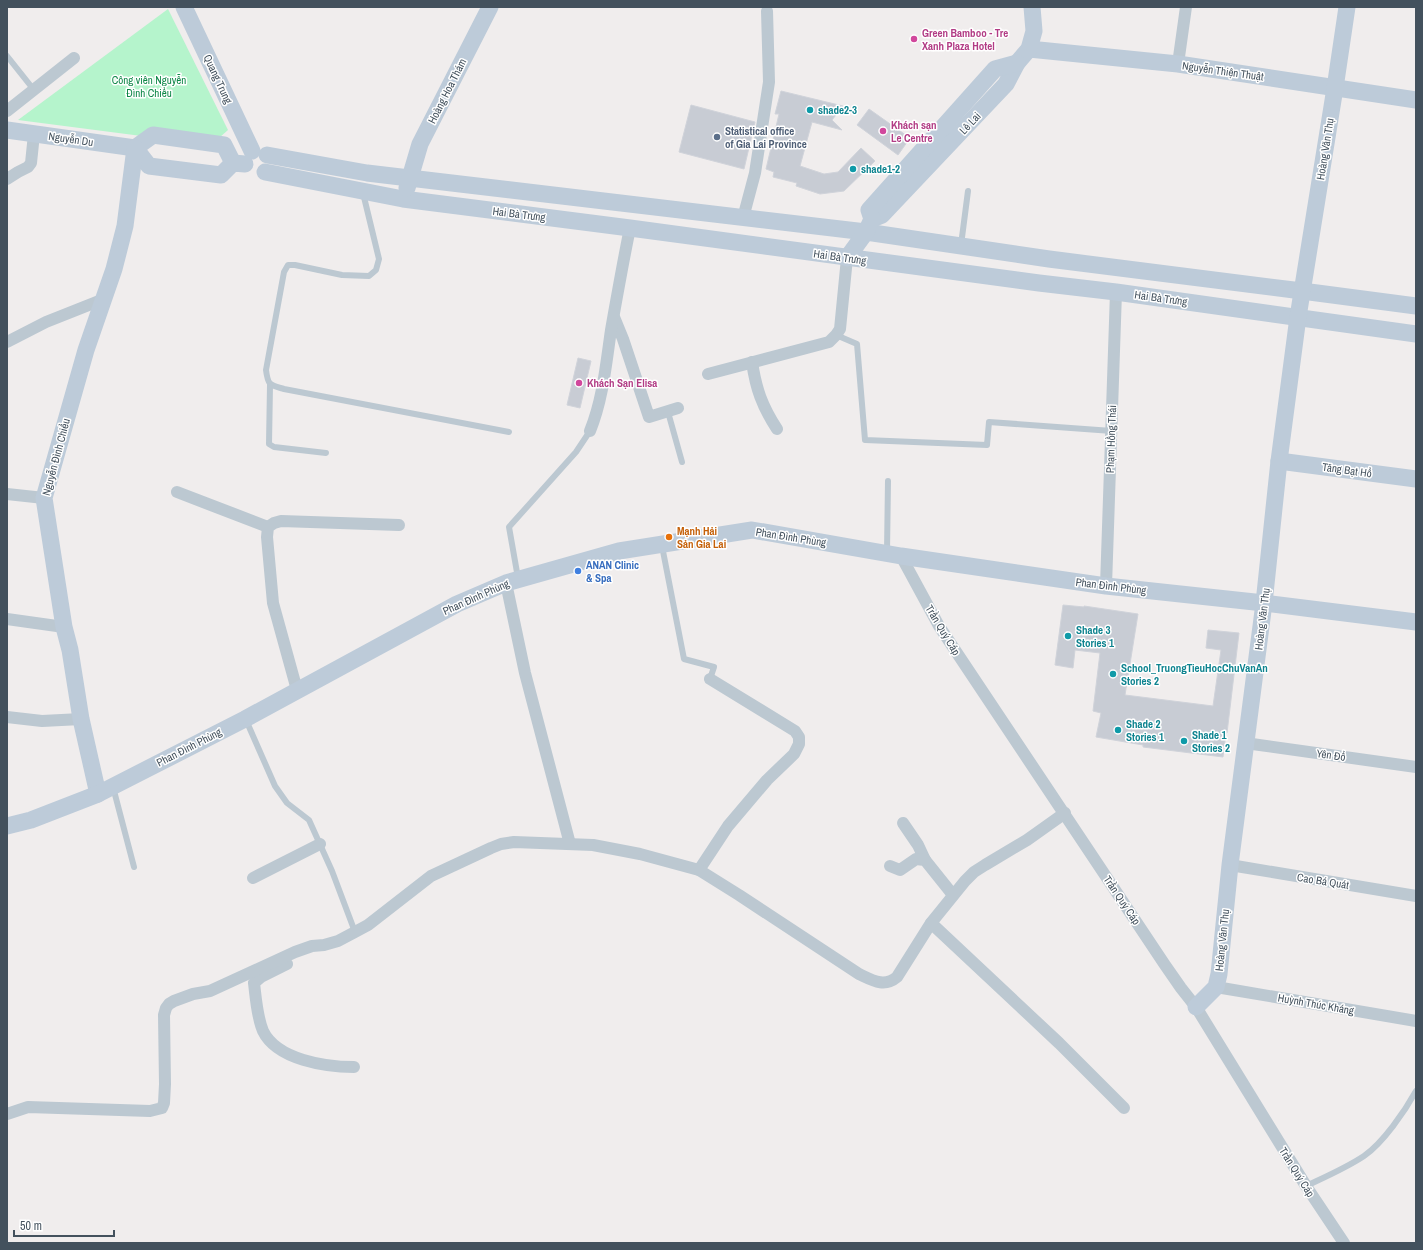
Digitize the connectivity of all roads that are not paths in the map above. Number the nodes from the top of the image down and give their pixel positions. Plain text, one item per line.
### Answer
1 (184, 7) edge
2 (490, 7) edge
3 (1032, 7) edge
4 (1186, 7) edge
5 (1347, 7) edge
6 (767, 11) dead end
7 (1029, 49) junction
8 (7, 56) edge
9 (74, 58) dead end
10 (1178, 64) junction
11 (1335, 88) junction
12 (34, 90) junction
13 (1416, 100) edge
14 (7, 112) edge
15 (7, 130) edge
16 (34, 134) junction
17 (135, 148) junction
18 (249, 158) junction
19 (367, 173) junction
20 (410, 178) junction
21 (7, 180) edge
22 (968, 191) dead end
23 (363, 192) junction
24 (402, 199) junction
25 (743, 218) junction
26 (869, 226) junction
27 (630, 228) junction
28 (961, 246) junction
29 (847, 258) junction
30 (1302, 291) junction
31 (1116, 292) junction
32 (104, 299) junction
33 (1416, 306) edge
34 (614, 316) junction
35 (1298, 317) junction
36 (1416, 334) edge
37 (836, 335) junction
38 (7, 342) edge
39 (752, 362) junction
40 (708, 374) dead end
41 (270, 385) junction
42 (673, 410) joint
43 (777, 429) dead end
44 (1112, 430) junction
45 (590, 431) joint
46 (509, 432) dead end
47 (326, 453) dead end
48 (1279, 461) junction
49 (682, 462) dead end
50 (1416, 479) edge
51 (888, 481) dead end
52 (177, 492) dead end
53 (7, 494) edge
54 (44, 498) junction
55 (399, 524) dead end
56 (268, 527) junction
57 (662, 544) junction
58 (894, 554) junction
59 (512, 581) junction
60 (1106, 586) junction
61 (1264, 603) junction
62 (7, 619) edge
63 (1416, 622) edge
64 (64, 627) junction
65 (710, 679) joint
66 (298, 690) junction
67 (7, 718) edge
68 (81, 719) junction
69 (245, 719) junction
70 (1245, 744) junction
71 (1416, 767) edge
72 (113, 786) junction
73 (98, 794) junction
74 (1065, 813) junction
75 (903, 823) dead end
76 (7, 826) edge
77 (320, 844) junction
78 (570, 844) junction
79 (925, 860) junction
80 (1230, 865) junction
81 (890, 866) dead end
82 (134, 867) dead end
83 (699, 870) junction
84 (253, 878) dead end
85 (954, 896) junction
86 (1416, 896) edge
87 (931, 923) junction
88 (355, 932) junction
89 (324, 945) junction
90 (1216, 987) junction
91 (1196, 1007) junction
92 (1416, 1021) edge
93 (354, 1067) dead end
94 (1416, 1091) edge
95 (1124, 1108) dead end
96 (7, 1114) edge
97 (1306, 1186) junction
98 (1344, 1243) edge

1 - 18 street, Quang Trung
2 - 20 street, Hoàng Hoa Thám
3 - 7 street, Lê Lai
4 - 10 street
5 - 11 street, Hoàng Văn Thụ
6 - 25 street
7 - 10 street, Nguyễn Thiện Thuật
7 - 26 street, Lê Lai
8 - 12 lane
9 - 12 street
10 - 11 street, Nguyễn Thiện Thuật
11 - 13 street, Nguyễn Thiện Thuật
11 - 30 street, Hoàng Văn Thụ
12 - 14 street
15 - 16 street, Nguyễn Du
16 - 17 street, Nguyễn Du
16 - 21 street
17 - 18 street
17 - 18 street
17 - 32 street, Nguyễn Đình Chiểu
18 - 19 street
18 - 23 street, Hai Bà Trưng
19 - 20 street
19 - 23 street
20 - 24 street, Hoàng Hoa Thám
20 - 25 street
22 - 28 lane
23 - 24 street, Hai Bà Trưng
23 - 41 lane
24 - 27 street, Hai Bà Trưng
25 - 26 street
26 - 28 street
26 - 29 street
27 - 29 street, Hai Bà Trưng
27 - 34 street
28 - 30 street
29 - 31 street, Hai Bà Trưng
29 - 37 street
30 - 33 street
30 - 35 street, Hoàng Văn Thụ
31 - 35 street, Hai Bà Trưng
31 - 44 street, Phạm Hồng Thái
32 - 38 street
32 - 54 street, Nguyễn Đình Chiểu
34 - 42 street
34 - 45 street
35 - 36 street, Hai Bà Trưng
35 - 48 street, Hoàng Văn Thụ
37 - 39 street
37 - 44 lane
39 - 40 street
39 - 43 street
41 - 46 lane
41 - 47 lane
42 - 49 lane
44 - 60 street, Phạm Hồng Thái
45 - 59 lane
48 - 50 street, Tăng Bạt Hổ
48 - 61 street, Hoàng Văn Thụ
51 - 58 lane
52 - 56 street
53 - 54 street
54 - 64 street, Nguyễn Đình Chiểu
55 - 56 street
56 - 66 street
57 - 58 street, Phan Đình Phùng
57 - 59 street, Phan Đình Phùng
57 - 65 lane
58 - 60 street, Phan Đình Phùng
58 - 74 street, Trần Quý Cáp
59 - 66 street, Phan Đình Phùng
59 - 78 street
60 - 61 street, Phan Đình Phùng
61 - 63 street, Phan Đình Phùng
61 - 70 street, Hoàng Văn Thụ
62 - 64 street
64 - 68 street, Nguyễn Đình Chiểu
65 - 83 street
66 - 69 street, Phan Đình Phùng
67 - 68 street
68 - 73 street, Nguyễn Đình Chiểu
69 - 72 street, Phan Đình Phùng
69 - 77 lane
70 - 71 street, Yên Đổ
70 - 80 street, Hoàng Văn Thụ
72 - 73 street, Phan Đình Phùng
72 - 82 lane
73 - 76 street, Phan Đình Phùng
74 - 85 street
74 - 91 street, Trần Quý Cáp
75 - 79 street
77 - 84 street
77 - 88 lane
78 - 83 street
78 - 88 street
79 - 81 street
79 - 85 street
80 - 86 street, Cao Bá Quát
80 - 90 street, Hoàng Văn Thụ
83 - 87 street
85 - 87 street
87 - 95 street
88 - 89 street
89 - 93 street
89 - 96 street
90 - 91 street, Hoàng Văn Thụ
90 - 92 street, Huỳnh Thúc Kháng
91 - 97 street, Trần Quý Cáp
94 - 97 lane
97 - 98 street, Trần Quý Cáp

